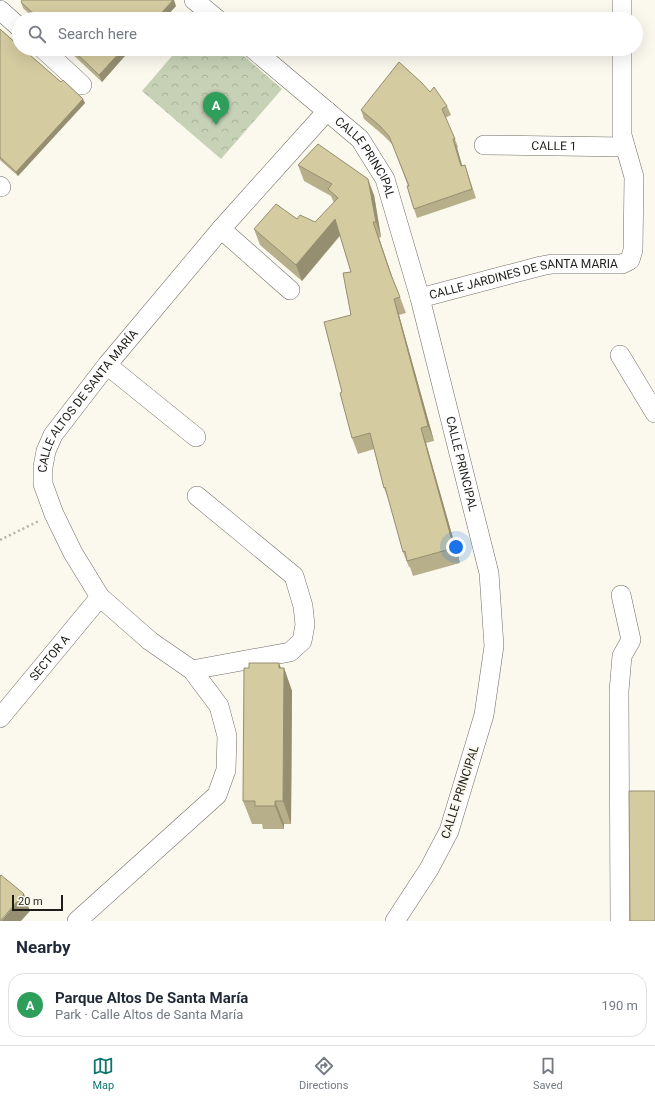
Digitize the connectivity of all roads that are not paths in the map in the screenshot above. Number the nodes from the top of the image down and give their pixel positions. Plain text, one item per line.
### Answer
1 (3, 0) edge
2 (194, 0) edge
3 (622, 0) edge
4 (0, 4) edge
5 (0, 10) edge
6 (209, 12) edge
7 (622, 12) edge
8 (12, 21) edge
9 (51, 56) edge
10 (261, 56) edge
11 (622, 56) edge
12 (82, 85) dead end
13 (328, 111) junction
14 (484, 145) dead end
15 (625, 147) junction
16 (221, 229) junction
17 (290, 290) dead end
18 (420, 298) junction
19 (620, 355) dead end
20 (107, 364) junction
21 (655, 413) edge
22 (196, 437) dead end
23 (198, 496) dead end
24 (621, 595) dead end
25 (100, 597) junction
26 (192, 670) junction
27 (0, 718) edge
28 (77, 921) edge
29 (395, 921) edge
30 (620, 921) edge

1 - 4 street
2 - 6 street
3 - 7 street
5 - 8 street
9 - 12 street
10 - 13 street, CALLE PRINCIPAL
11 - 15 street, CALLE JARDINES DE SANTA MARIA
13 - 16 street, CALLE ALTOS DE SANTA MARÍA
13 - 18 street, CALLE PRINCIPAL
14 - 15 street, CALLE 1
15 - 18 street, CALLE JARDINES DE SANTA MARIA
16 - 17 street
16 - 20 street, CALLE ALTOS DE SANTA MARÍA
18 - 29 street, CALLE PRINCIPAL
19 - 21 street
20 - 22 street
20 - 25 street, CALLE ALTOS DE SANTA MARÍA
23 - 26 street
24 - 30 street
25 - 26 street, CALLE ALTOS DE SANTA MARÍA
25 - 27 street, SECTOR A
26 - 28 street, CALLE ALTOS DE SANTA MARÍA

